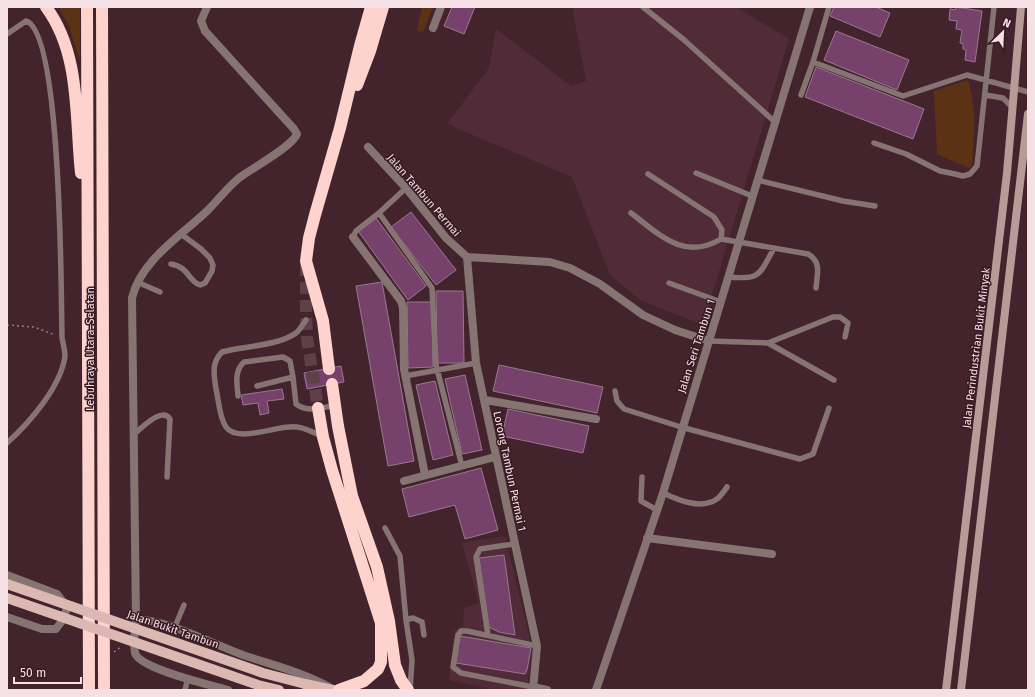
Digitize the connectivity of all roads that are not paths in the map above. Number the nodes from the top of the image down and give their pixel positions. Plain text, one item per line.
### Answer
1 (46, 7) edge
2 (87, 7) edge
3 (102, 7) edge
4 (110, 7) edge
5 (207, 7) edge
6 (371, 7) edge
7 (383, 7) edge
8 (441, 7) edge
9 (643, 7) edge
10 (810, 7) edge
11 (829, 7) edge
12 (994, 7) edge
13 (1021, 7) edge
14 (433, 28) dead end
15 (7, 34) edge
16 (101, 59) junction
17 (813, 62) junction
18 (987, 82) junction
19 (1015, 90) junction
20 (1028, 92) edge
21 (801, 95) dead end
22 (985, 95) junction
23 (1013, 109) junction
24 (1028, 114) edge
25 (775, 122) junction
26 (340, 128) junction
27 (874, 143) dead end
28 (368, 147) dead end
29 (696, 172) dead end
30 (648, 174) dead end
31 (757, 180) junction
32 (406, 188) junction
33 (752, 196) junction
34 (875, 206) dead end
35 (379, 213) junction
36 (631, 214) dead end
37 (88, 218) junction
38 (180, 234) junction
39 (353, 237) joint
40 (721, 239) junction
41 (737, 243) junction
42 (774, 248) junction
43 (467, 257) junction
44 (171, 264) dead end
45 (728, 277) junction
46 (137, 282) junction
47 (669, 283) dead end
48 (816, 288) dead end
49 (160, 292) dead end
50 (722, 302) junction
51 (306, 320) dead end
52 (845, 337) dead end
53 (709, 341) junction
54 (768, 343) junction
55 (476, 363) junction
56 (329, 368) dead end
57 (437, 370) junction
58 (406, 376) junction
59 (293, 377) junction
60 (834, 380) dead end
61 (332, 384) dead end
62 (257, 386) dead end
63 (615, 391) dead end
64 (238, 396) dead end
65 (484, 400) junction
66 (335, 405) junction
67 (318, 408) junction
68 (829, 408) dead end
69 (596, 419) dead end
70 (681, 427) junction
71 (134, 434) junction
72 (323, 437) junction
73 (7, 443) edge
74 (496, 457) junction
75 (462, 466) junction
76 (425, 475) junction
77 (167, 477) dead end
78 (642, 477) dead end
79 (404, 481) dead end
80 (727, 487) dead end
81 (663, 494) junction
82 (657, 510) junction
83 (385, 528) dead end
84 (648, 538) junction
85 (514, 544) junction
86 (772, 554) dead end
87 (7, 575) edge
88 (7, 584) edge
89 (7, 598) edge
90 (184, 605) dead end
91 (7, 617) edge
92 (136, 619) junction
93 (406, 620) junction
94 (174, 629) junction
95 (424, 635) dead end
96 (488, 635) junction
97 (536, 646) junction
98 (188, 678) junction
99 (533, 689) edge
100 (89, 690) edge
101 (104, 690) edge
102 (185, 690) edge
103 (228, 690) edge
104 (278, 690) edge
105 (334, 690) edge
106 (339, 690) edge
107 (409, 690) edge
108 (547, 690) edge
109 (596, 690) edge
110 (946, 690) edge
111 (961, 690) edge

1 - 37 highway
2 - 37 highway, Lebuhraya Utara–Selatan
3 - 16 highway, Lebuhraya Utara–Selatan
4 - 16 highway
5 - 38 street
6 - 26 highway
7 - 26 highway
8 - 14 street
9 - 25 lane
10 - 25 street, Jalan Seri Tambun 1
11 - 17 lane
12 - 18 lane
13 - 19 main road, Jalan Perindustrian Bukit Minyak
15 - 73 lane
16 - 101 highway, Lebuhraya Utara–Selatan
17 - 18 lane
17 - 21 lane
18 - 19 lane
18 - 22 lane
19 - 20 lane
19 - 23 main road, Jalan Perindustrian Bukit Minyak
22 - 23 lane
22 - 27 lane
23 - 110 main road, Jalan Perindustrian Bukit Minyak
24 - 111 main road
25 - 31 street, Jalan Seri Tambun 1
26 - 56 highway
28 - 32 street, Jalan Tambun Permai
29 - 33 lane
30 - 40 lane
31 - 33 street, Jalan Seri Tambun 1
31 - 34 lane
32 - 35 lane
32 - 43 street, Jalan Tambun Permai
33 - 41 street, Jalan Seri Tambun 1
35 - 39 lane
35 - 57 lane
36 - 40 lane
37 - 100 highway, Lebuhraya Utara–Selatan
38 - 44 lane
38 - 46 street
39 - 58 street
40 - 41 lane
41 - 42 lane
41 - 45 street, Jalan Seri Tambun 1
42 - 45 lane
42 - 48 lane
43 - 53 street
43 - 55 street, Lorong Tambun Permai 1
45 - 50 street, Jalan Seri Tambun 1
46 - 49 lane
46 - 71 street
47 - 50 lane
50 - 53 street, Jalan Seri Tambun 1
51 - 72 lane
52 - 54 lane
53 - 54 lane
53 - 70 street, Jalan Seri Tambun 1
54 - 60 lane
55 - 57 lane
55 - 65 street, Lorong Tambun Permai 1
57 - 58 lane
57 - 75 lane
58 - 76 street
59 - 62 lane
59 - 64 lane
59 - 67 lane
61 - 66 highway
63 - 70 lane
65 - 69 street
65 - 74 street, Lorong Tambun Permai 1
66 - 67 lane
66 - 107 highway
67 - 72 highway
68 - 70 lane
70 - 81 street, Jalan Seri Tambun 1
71 - 77 lane
71 - 92 street
72 - 106 highway
74 - 75 street
74 - 85 street, Lorong Tambun Permai 1
75 - 76 street
76 - 79 street
78 - 82 lane
80 - 81 lane
81 - 82 street, Jalan Seri Tambun 1
82 - 84 street, Jalan Seri Tambun 1
83 - 93 lane
84 - 86 street
84 - 109 street, Jalan Seri Tambun 1
85 - 96 lane
85 - 97 street, Lorong Tambun Permai 1
87 - 91 street
88 - 105 main road, Jalan Bukit Tambun, bridge
89 - 104 main road, bridge
90 - 94 lane
92 - 94 street
92 - 98 street
93 - 95 lane
93 - 107 lane
94 - 105 street
96 - 97 lane
96 - 99 lane
97 - 99 street, Lorong Tambun Permai 1
98 - 102 lane
98 - 103 street
99 - 108 street

